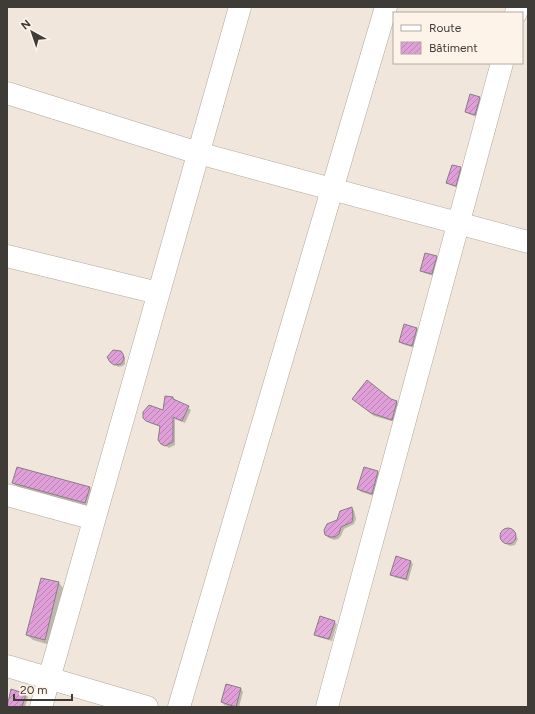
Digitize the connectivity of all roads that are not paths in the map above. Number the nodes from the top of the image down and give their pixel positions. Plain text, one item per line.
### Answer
1 (240, 7) edge
2 (386, 7) edge
3 (502, 64) edge
4 (7, 93) edge
5 (198, 153) junction
6 (332, 190) junction
7 (458, 224) junction
8 (528, 242) edge
9 (7, 256) edge
10 (158, 293) junction
11 (7, 495) edge
12 (94, 519) junction
13 (7, 666) edge
14 (49, 678) junction
15 (41, 707) edge
16 (147, 707) edge
17 (179, 707) edge
18 (327, 707) edge

1 - 5 street
2 - 6 street
3 - 7 street
4 - 5 street
5 - 6 street
5 - 10 street
6 - 7 street
6 - 17 street
7 - 8 street
7 - 18 street
9 - 10 street
10 - 12 street
11 - 12 street
12 - 14 street
13 - 14 street
14 - 15 street
14 - 16 street

